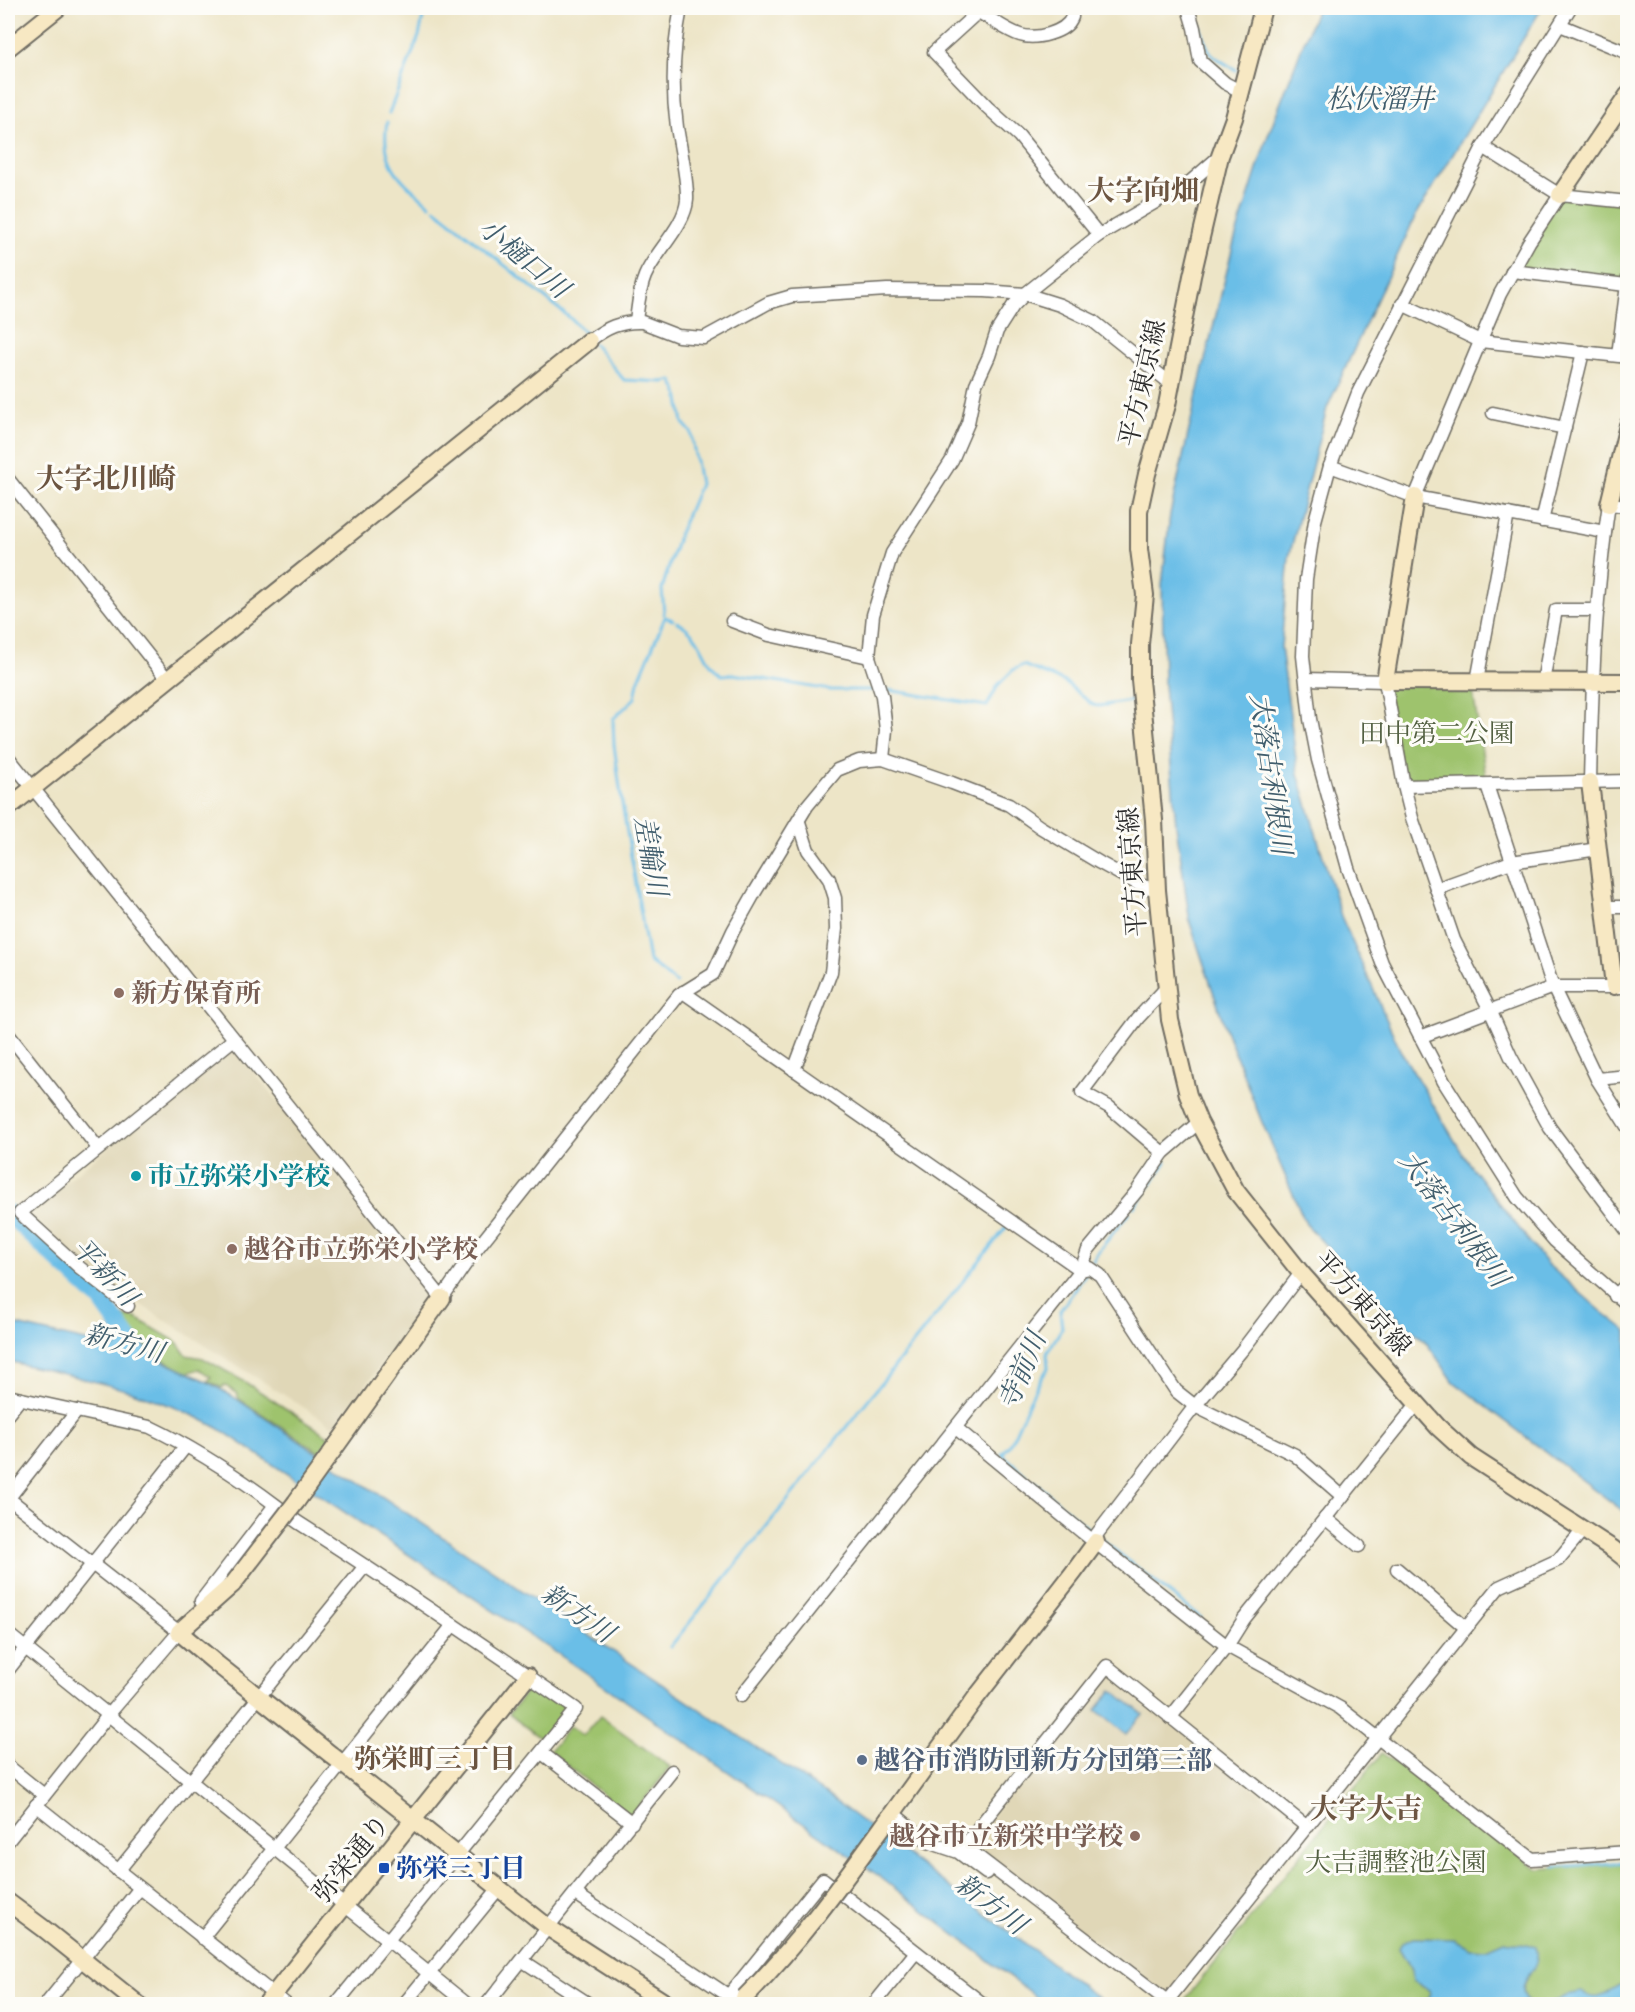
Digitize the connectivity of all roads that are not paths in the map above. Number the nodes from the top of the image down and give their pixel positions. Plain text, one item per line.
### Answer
1 (58, 8) edge
2 (681, 8) edge
3 (1072, 8) edge
4 (1188, 8) edge
5 (1263, 8) edge
6 (1570, 8) edge
7 (1560, 25) junction
8 (8, 48) edge
9 (1628, 53) edge
10 (1240, 91) junction
11 (1628, 95) edge
12 (1483, 147) junction
13 (1220, 156) junction
14 (1560, 195) junction
15 (1628, 202) edge
16 (1099, 235) junction
17 (1512, 272) junction
18 (1627, 281) edge
19 (1025, 294) junction
20 (1402, 304) junction
21 (636, 321) junction
22 (589, 341) joint
23 (1480, 342) junction
24 (1583, 352) junction
25 (1623, 356) edge
26 (1170, 383) junction
27 (1492, 413) dead end
28 (1628, 425) edge
29 (1565, 428) junction
30 (1330, 466) junction
31 (8, 479) edge
32 (1415, 497) junction
33 (1609, 504) junction
34 (1628, 506) edge
35 (1508, 514) junction
36 (1542, 520) junction
37 (1605, 532) junction
38 (1598, 610) junction
39 (732, 621) dead end
40 (869, 657) junction
41 (1306, 679) junction
42 (167, 680) junction
43 (1385, 681) junction
44 (1477, 681) junction
45 (1543, 682) junction
46 (1592, 682) junction
47 (1628, 682) edge
48 (8, 757) edge
49 (883, 759) junction
50 (1628, 781) edge
51 (1590, 782) junction
52 (1487, 785) junction
53 (1404, 786) junction
54 (33, 788) junction
55 (8, 808) edge
56 (799, 822) junction
57 (1598, 849) junction
58 (1511, 862) junction
59 (1436, 889) junction
60 (1157, 891) junction
61 (1605, 907) junction
62 (1628, 907) edge
63 (1167, 987) junction
64 (1553, 987) junction
65 (1621, 987) edge
66 (683, 992) junction
67 (1490, 1010) junction
68 (8, 1034) edge
69 (1420, 1037) junction
70 (234, 1039) junction
71 (794, 1070) junction
72 (1628, 1076) edge
73 (1597, 1079) junction
74 (1199, 1122) junction
75 (1628, 1128) edge
76 (98, 1148) junction
77 (1163, 1153) junction
78 (1628, 1232) edge
79 (1081, 1270) junction
80 (1301, 1273) junction
81 (1628, 1283) edge
82 (1616, 1296) junction
83 (442, 1298) junction
84 (1628, 1305) edge
85 (128, 1306) dead end
86 (14, 1397) edge
87 (1417, 1404) junction
88 (1195, 1406) junction
89 (77, 1411) junction
90 (8, 1414) edge
91 (956, 1428) junction
92 (186, 1446) junction
93 (1342, 1496) junction
94 (8, 1498) edge
95 (275, 1505) junction
96 (1325, 1518) junction
97 (1583, 1530) junction
98 (1096, 1542) junction
99 (1359, 1546) dead end
100 (1628, 1561) edge
101 (92, 1564) junction
102 (365, 1566) junction
103 (1397, 1569) dead end
104 (206, 1609) junction
105 (453, 1625) junction
106 (1466, 1628) junction
107 (179, 1632) junction
108 (8, 1634) edge
109 (1227, 1646) junction
110 (25, 1648) junction
111 (8, 1670) edge
112 (528, 1676) junction
113 (741, 1696) dead end
114 (259, 1697) junction
115 (108, 1715) junction
116 (1170, 1718) junction
117 (1378, 1738) junction
118 (542, 1753) junction
119 (342, 1763) junction
120 (8, 1766) edge
121 (672, 1771) dead end
122 (190, 1782) junction
123 (40, 1800) junction
124 (891, 1816) junction
125 (414, 1820) junction
126 (632, 1823) junction
127 (1307, 1827) junction
128 (8, 1841) edge
129 (273, 1849) junction
130 (1628, 1852) edge
131 (458, 1855) junction
132 (118, 1871) junction
133 (1011, 1882) junction
134 (140, 1888) junction
135 (499, 1888) junction
136 (576, 1894) junction
137 (8, 1902) edge
138 (345, 1906) junction
139 (549, 1928) junction
140 (202, 1938) junction
141 (387, 1941) junction
142 (916, 1952) junction
143 (83, 1959) junction
144 (523, 1961) junction
145 (429, 1974) junction
146 (738, 2000) edge
147 (276, 2001) edge
148 (46, 2004) edge
149 (138, 2004) edge
150 (336, 2004) edge
151 (405, 2004) edge
152 (467, 2004) edge
153 (487, 2004) edge
154 (589, 2004) edge
155 (667, 2004) edge
156 (874, 2004) edge
157 (983, 2004) edge

1 - 8 street
2 - 21 street
3 - 16 street
4 - 10 street
5 - 10 street, 平方東京線
6 - 7 street
7 - 9 street
7 - 12 street
10 - 13 street, 平方東京線
11 - 14 street
12 - 14 street
12 - 20 street
13 - 16 street
13 - 26 street, 平方東京線
14 - 15 street
14 - 17 street
16 - 19 street
17 - 18 street
17 - 23 street
18 - 25 street
19 - 21 street
19 - 26 street
19 - 40 street
20 - 23 street
20 - 30 street
21 - 22 street
22 - 42 street
23 - 24 street
23 - 32 street
24 - 25 street
24 - 29 street
26 - 60 street, 平方東京線
27 - 29 street
28 - 33 street
29 - 36 street
30 - 32 street
30 - 41 street
31 - 42 street
32 - 35 street
32 - 43 street
33 - 34 street
33 - 37 street
35 - 36 street
35 - 44 street
36 - 37 street
37 - 38 street
38 - 45 street
38 - 46 street
39 - 40 street
40 - 49 street
41 - 43 street
41 - 69 street
42 - 54 street
43 - 44 street
43 - 53 street
44 - 45 street
45 - 46 street
46 - 47 street
46 - 51 street
48 - 54 street
49 - 56 street
49 - 60 street
50 - 51 street
51 - 52 street
51 - 57 street
52 - 53 street
52 - 58 street
53 - 59 street
54 - 55 street
54 - 70 street
56 - 66 street
56 - 71 street
57 - 58 street
57 - 61 street
58 - 59 street
58 - 64 street
59 - 67 street
60 - 63 street, 平方東京線
61 - 62 street
61 - 65 street
63 - 74 street, 平方東京線
63 - 77 street
64 - 65 street
64 - 67 street
64 - 73 street
66 - 71 street
66 - 83 street
67 - 69 street
67 - 78 street
68 - 76 street
69 - 82 street
70 - 76 street
70 - 83 street
71 - 79 street
72 - 73 street
73 - 75 street
74 - 77 street
74 - 80 street, 平方東京線
76 - 85 street
77 - 79 street
79 - 88 street
79 - 91 street
80 - 87 street, 平方東京線
80 - 88 street
81 - 82 street
82 - 84 street
83 - 104 street, bridge
86 - 89 street
86 - 90 street
87 - 93 street
87 - 97 street, 平方東京線
88 - 93 street
88 - 98 street
89 - 92 street
89 - 94 street
91 - 98 street
91 - 113 street
92 - 95 street
92 - 101 street
93 - 96 street
94 - 101 street
95 - 102 street
95 - 104 street
96 - 99 street
96 - 109 street
97 - 100 street, 平方東京線
97 - 106 street
98 - 109 street
98 - 124 street
101 - 107 street
101 - 110 street
102 - 105 street
102 - 114 street
103 - 106 street
104 - 107 street
105 - 112 street
105 - 119 street
106 - 117 street
107 - 114 street
107 - 115 street
108 - 110 street
109 - 116 street
109 - 117 street
110 - 111 street
110 - 115 street
112 - 118 street
112 - 125 street
114 - 119 street
114 - 122 street
115 - 122 street
115 - 123 street
116 - 127 street
116 - 133 street
117 - 127 street
117 - 130 street
118 - 126 street
118 - 131 street
119 - 125 street
119 - 129 street
120 - 123 street
121 - 126 street
122 - 129 street
122 - 132 street
123 - 128 street
123 - 132 street
124 - 133 street
124 - 146 street, bridge
125 - 131 street, 弥栄通り
125 - 138 street, 弥栄通り
126 - 136 street
127 - 133 street
129 - 138 street
129 - 140 street
131 - 135 street, 弥栄通り
131 - 141 street
132 - 134 street
134 - 140 street
134 - 143 street
135 - 139 street, 弥栄通り
135 - 145 street
136 - 139 street
136 - 146 street
137 - 143 street
138 - 141 street
138 - 147 street, 弥栄通り
139 - 144 street
139 - 155 street, 弥栄通り
140 - 147 street
141 - 145 street
141 - 150 street
142 - 146 street
142 - 156 street
142 - 157 street
143 - 148 street
143 - 149 street
144 - 153 street
144 - 154 street
145 - 151 street
145 - 152 street

